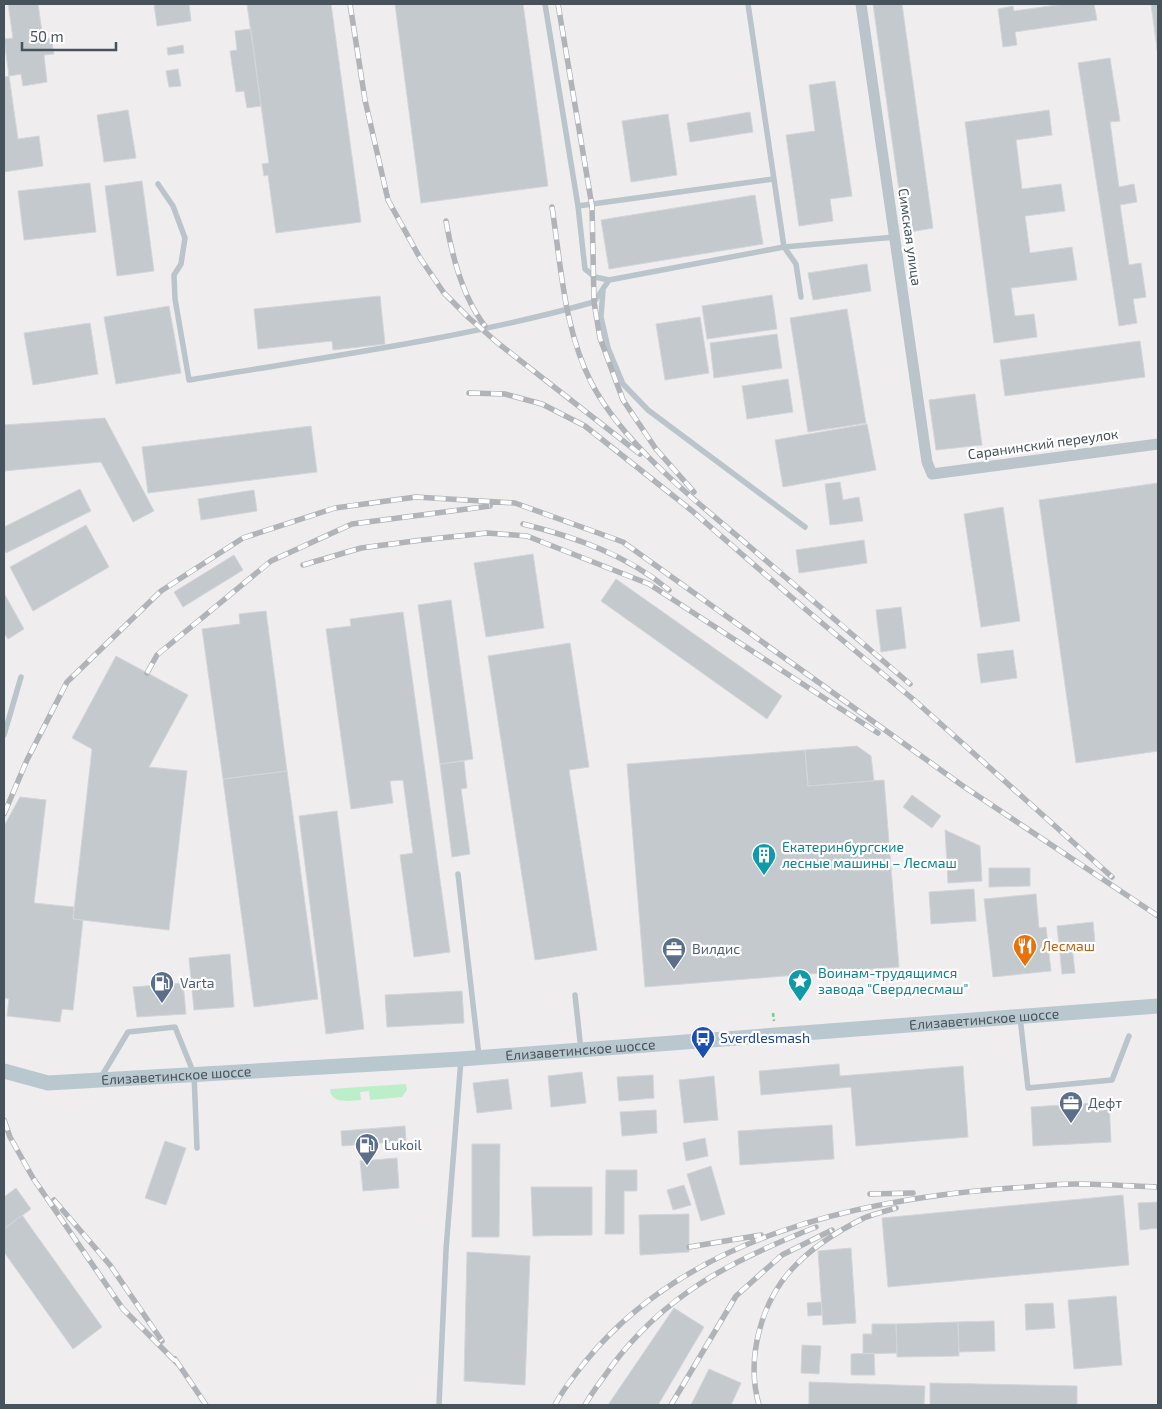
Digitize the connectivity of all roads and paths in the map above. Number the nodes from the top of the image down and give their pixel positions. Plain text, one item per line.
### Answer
1 (545, 4) edge
2 (748, 4) edge
3 (860, 4) edge
4 (773, 178) junction
5 (158, 184) dead end
6 (578, 206) junction
7 (895, 237) junction
8 (784, 247) junction
9 (609, 280) junction
10 (603, 288) junction
11 (801, 297) dead end
12 (1158, 444) edge
13 (932, 474) joint
14 (804, 527) dead end
15 (21, 677) dead end
16 (4, 735) edge
17 (458, 874) dead end
18 (575, 995) dead end
19 (1158, 1006) edge
20 (1020, 1015) junction
21 (1129, 1036) dead end
22 (581, 1050) junction
23 (479, 1058) junction
24 (461, 1060) junction
25 (4, 1071) edge
26 (194, 1074) junction
27 (99, 1080) junction
28 (197, 1148) dead end
29 (439, 1405) edge

1 - 6 lane
2 - 4 lane
3 - 7 street, Симская улица
4 - 6 lane
4 - 8 lane
5 - 10 lane
6 - 9 lane
7 - 8 lane
7 - 13 street, Симская улица
8 - 9 lane
8 - 11 lane
9 - 10 lane
10 - 14 lane
12 - 13 street, Саранинский переулок
15 - 16 lane
17 - 23 lane
18 - 22 lane
19 - 20 main road, Елизаветинское шоссе
20 - 21 lane
20 - 22 main road, Елизаветинское шоссе
22 - 23 main road, Елизаветинское шоссе
23 - 24 main road, Елизаветинское шоссе
24 - 26 main road, Елизаветинское шоссе
24 - 29 lane
25 - 27 main road, Елизаветинское шоссе
26 - 27 main road, Елизаветинское шоссе
26 - 27 lane
26 - 28 lane

